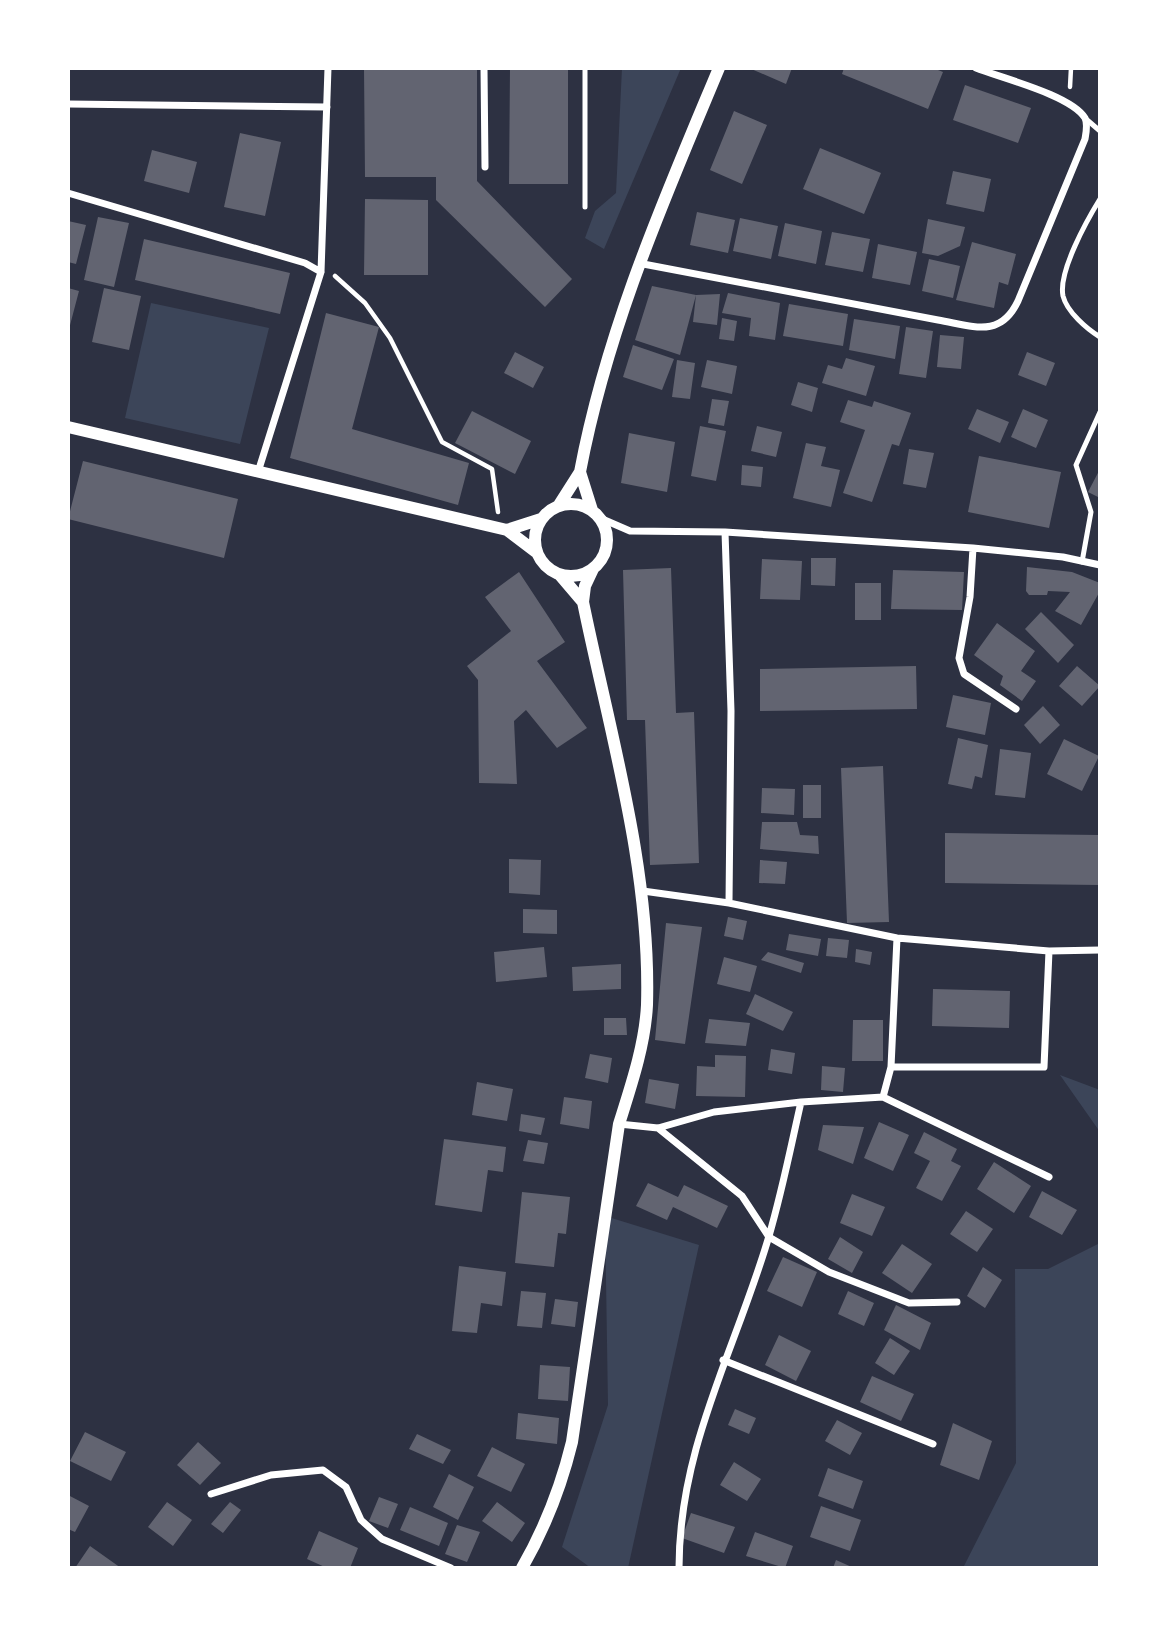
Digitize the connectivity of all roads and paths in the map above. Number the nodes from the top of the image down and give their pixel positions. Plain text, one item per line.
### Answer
1 (328, 68) edge
2 (484, 68) edge
3 (586, 68) edge
4 (719, 68) edge
5 (976, 68) edge
6 (68, 104) edge
7 (327, 107) junction
8 (1085, 118) junction
9 (1100, 125) edge
10 (1100, 131) edge
11 (485, 167) dead end
12 (68, 192) edge
13 (1100, 198) edge
14 (585, 207) dead end
15 (637, 263) junction
16 (321, 272) junction
17 (1100, 337) edge
18 (1100, 412) edge
19 (68, 427) edge
20 (257, 472) junction
21 (580, 472) junction
22 (559, 505) junction
23 (596, 514) junction
24 (498, 516) dead end
25 (541, 519) junction
26 (507, 530) junction
27 (725, 532) junction
28 (973, 548) junction
29 (536, 552) junction
30 (1082, 562) junction
31 (1100, 565) edge
32 (593, 569) junction
33 (560, 575) junction
34 (583, 602) junction
35 (1016, 709) dead end
36 (643, 891) junction
37 (729, 903) junction
38 (897, 938) junction
39 (1100, 950) edge
40 (1049, 951) junction
41 (891, 1067) junction
42 (884, 1097) junction
43 (801, 1102) junction
44 (620, 1124) junction
45 (658, 1128) junction
46 (1049, 1177) dead end
47 (769, 1237) junction
48 (957, 1302) dead end
49 (723, 1360) junction
50 (933, 1444) dead end
51 (211, 1493) dead end
52 (451, 1568) edge
53 (522, 1568) edge
54 (679, 1568) edge

1 - 7 street
2 - 11 street
3 - 14 lane
4 - 15 street
5 - 8 street
6 - 7 street
7 - 16 street
8 - 9 lane
8 - 10 lane
8 - 15 street
12 - 16 street
13 - 17 lane
15 - 21 street
16 - 20 street
16 - 24 path
18 - 30 lane
19 - 20 street
20 - 26 street
21 - 22 street
21 - 23 street
22 - 23 street
22 - 25 street
23 - 27 street
23 - 32 street
25 - 26 street
25 - 29 street
26 - 29 street
27 - 28 street
27 - 37 street
28 - 30 street
28 - 35 street
29 - 33 street
30 - 31 street
32 - 33 street
32 - 34 street
33 - 34 street
34 - 36 street
36 - 37 street
36 - 44 street
37 - 38 street
38 - 40 street
38 - 41 street
39 - 40 street
40 - 41 street
41 - 42 street
42 - 43 street
42 - 46 street
43 - 45 street
43 - 47 street
44 - 45 street
44 - 53 street
45 - 47 street
47 - 48 street
47 - 49 street
49 - 50 street
49 - 54 street
51 - 52 street

